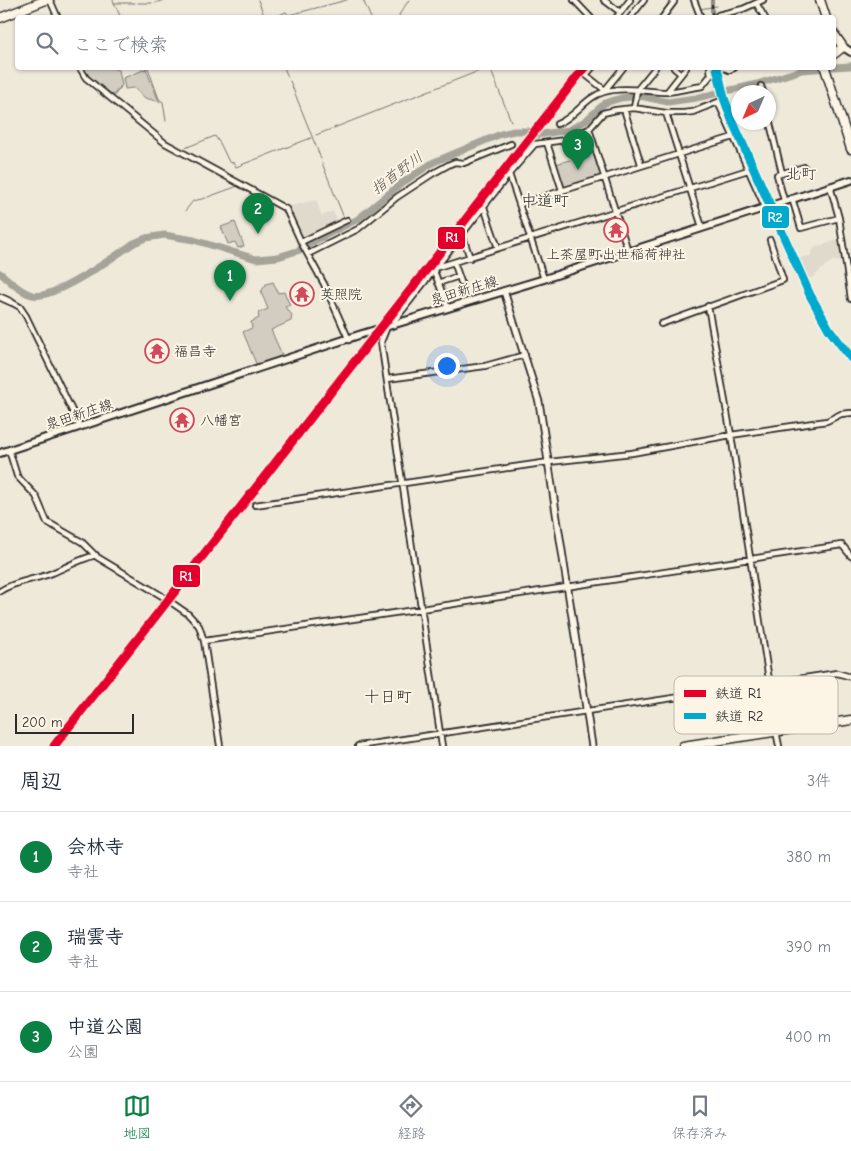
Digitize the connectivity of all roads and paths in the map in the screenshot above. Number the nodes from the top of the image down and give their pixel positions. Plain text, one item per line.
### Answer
1 (46, 0) edge
2 (50, 0) edge
3 (574, 0) edge
4 (604, 0) edge
5 (630, 0) edge
6 (644, 0) edge
7 (674, 0) edge
8 (694, 0) edge
9 (763, 0) edge
10 (820, 0) edge
11 (756, 3) junction
12 (620, 12) junction
13 (699, 12) junction
14 (57, 15) edge
15 (588, 15) edge
16 (618, 15) edge
17 (632, 15) edge
18 (664, 15) edge
19 (697, 15) edge
20 (700, 15) edge
21 (722, 15) edge
22 (763, 15) edge
23 (825, 15) edge
24 (0, 18) edge
25 (836, 37) edge
26 (843, 47) junction
27 (836, 52) edge
28 (851, 52) edge
29 (81, 70) edge
30 (590, 70) edge
31 (621, 70) edge
32 (653, 70) edge
33 (676, 70) edge
34 (684, 70) edge
35 (710, 70) edge
36 (826, 70) edge
37 (681, 74) junction
38 (606, 90) junction
39 (637, 90) junction
40 (667, 92) junction
41 (634, 108) junction
42 (624, 109) junction
43 (666, 113) junction
44 (557, 124) dead end
45 (589, 129) junction
46 (772, 130) edge
47 (732, 137) junction
48 (511, 144) dead end
49 (547, 144) junction
50 (851, 149) edge
51 (678, 154) junction
52 (641, 164) junction
53 (804, 167) dead end
54 (748, 170) junction
55 (509, 174) junction
56 (782, 174) junction
57 (605, 177) junction
58 (851, 180) edge
59 (830, 186) junction
60 (689, 188) junction
61 (562, 190) junction
62 (792, 198) junction
63 (784, 200) junction
64 (520, 204) junction
65 (484, 207) junction
66 (765, 207) junction
67 (615, 211) junction
68 (839, 218) junction
69 (347, 220) dead end
70 (702, 227) junction
71 (462, 234) junction
72 (531, 239) junction
73 (770, 240) dead end
74 (301, 243) junction
75 (498, 248) junction
76 (628, 251) junction
77 (308, 254) junction
78 (470, 258) junction
79 (454, 262) junction
80 (435, 269) junction
81 (544, 278) junction
82 (438, 283) junction
83 (504, 291) junction
84 (0, 297) edge
85 (851, 299) edge
86 (11, 302) joint
87 (708, 306) junction
88 (448, 308) junction
89 (660, 324) dead end
90 (388, 326) junction
91 (348, 340) junction
92 (525, 355) junction
93 (387, 379) junction
94 (851, 413) edge
95 (80, 427) junction
96 (731, 436) junction
97 (9, 450) junction
98 (0, 453) edge
99 (548, 462) junction
100 (402, 484) junction
101 (255, 505) dead end
102 (96, 555) junction
103 (851, 556) edge
104 (750, 559) junction
105 (567, 587) junction
106 (0, 591) edge
107 (422, 609) junction
108 (204, 640) junction
109 (768, 676) edge
110 (817, 676) edge
111 (851, 677) edge
112 (674, 698) edge
113 (586, 711) junction
114 (851, 720) edge
115 (838, 722) edge
116 (440, 733) junction
117 (760, 734) edge
118 (777, 736) dead end
119 (220, 746) edge
120 (358, 746) edge
121 (442, 746) edge
122 (592, 746) edge
123 (683, 746) edge
124 (778, 746) edge

1 - 24 highway
2 - 14 street
3 - 15 street
4 - 12 street
5 - 12 street
6 - 17 street
7 - 18 street
8 - 13 street
9 - 11 street
10 - 23 highway
11 - 21 street
11 - 22 street
12 - 16 street
13 - 19 street
13 - 20 street
25 - 26 highway
26 - 27 highway
26 - 28 main road
29 - 74 street
30 - 38 street
31 - 38 street
32 - 39 street
33 - 37 street
34 - 37 street
35 - 40 street
36 - 50 highway
37 - 40 street
38 - 39 street
38 - 44 street
39 - 40 street
39 - 41 street
41 - 42 street
41 - 43 street
42 - 45 street
42 - 52 street
43 - 47 street
43 - 51 street
45 - 49 street
45 - 57 street
46 - 56 street
47 - 51 street
47 - 54 street
48 - 77 street
49 - 55 street
49 - 61 street
51 - 52 street
51 - 60 street
52 - 57 street
53 - 56 street
54 - 60 street
54 - 66 street
55 - 64 street
55 - 65 street
56 - 63 street
57 - 61 street
57 - 67 street
58 - 59 main road, 泉田新庄線
59 - 62 main road, 泉田新庄線
59 - 68 street
60 - 67 street
60 - 70 street
61 - 64 street
62 - 63 main road, 泉田新庄線
62 - 68 street
63 - 66 main road, 泉田新庄線
64 - 72 street
65 - 71 street
65 - 75 street
66 - 70 main road, 泉田新庄線
67 - 72 street
67 - 76 street
68 - 85 street
69 - 74 street
70 - 76 main road, 泉田新庄線
71 - 78 street
71 - 80 street
72 - 75 street
72 - 81 street
73 - 87 street
74 - 77 street
75 - 78 street
76 - 81 main road, 泉田新庄線
77 - 91 street
78 - 79 street
79 - 80 street
79 - 82 street
80 - 82 street
80 - 90 street
81 - 83 main road, 泉田新庄線
82 - 88 street
83 - 88 main road, 泉田新庄線
83 - 92 street
84 - 86 street
86 - 95 street
87 - 89 street
87 - 96 street
88 - 90 main road, 泉田新庄線
90 - 91 main road, 泉田新庄線
90 - 93 street
91 - 95 main road, 泉田新庄線
92 - 93 street
92 - 99 street
93 - 100 street
94 - 96 street
95 - 97 main road, 泉田新庄線
96 - 99 street
96 - 104 street
97 - 98 main road, 泉田新庄線
97 - 102 street
99 - 100 street
99 - 105 street
100 - 101 street
100 - 107 street
102 - 106 street
102 - 108 street
103 - 104 street
104 - 105 street
104 - 109 street
105 - 107 street
105 - 113 street
107 - 108 street
107 - 116 street
108 - 119 street
110 - 111 street
112 - 113 street
113 - 116 street
113 - 122 street
114 - 115 highway
116 - 120 street
116 - 121 street
117 - 123 highway
118 - 124 street

